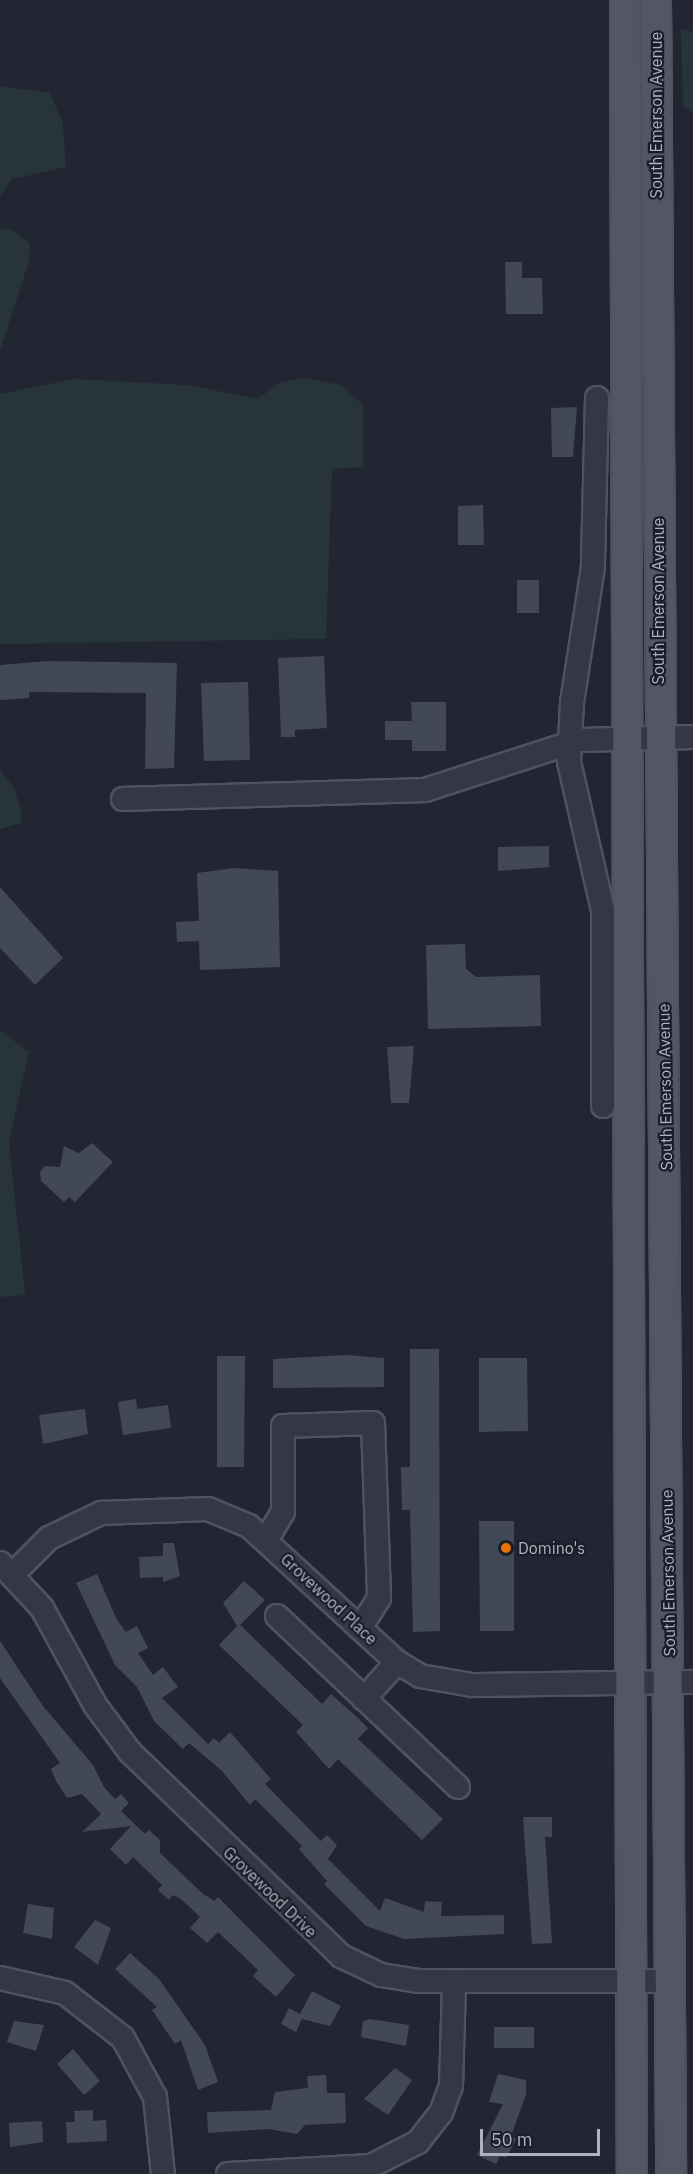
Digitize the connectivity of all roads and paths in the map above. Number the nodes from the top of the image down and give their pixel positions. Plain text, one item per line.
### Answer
1 (625, 8) edge
2 (656, 12) edge
3 (597, 398) dead end
4 (693, 737) edge
5 (658, 738) junction
6 (629, 739) junction
7 (569, 743) junction
8 (123, 799) dead end
9 (603, 1106) dead end
10 (266, 1540) junction
11 (7, 1568) edge
12 (277, 1616) dead end
13 (360, 1629) junction
14 (397, 1662) junction
15 (681, 1682) edge
16 (630, 1683) junction
17 (364, 1699) junction
18 (458, 1787) dead end
19 (0, 1978) edge
20 (632, 1981) junction
21 (670, 1981) junction
22 (454, 1983) junction
23 (389, 2168) edge
24 (163, 2174) edge
25 (228, 2174) edge
26 (632, 2174) edge
27 (671, 2174) edge

1 - 6 main road, South Emerson Avenue
2 - 5 main road, South Emerson Avenue
3 - 7 street
4 - 5 street
5 - 6 street
5 - 15 main road, South Emerson Avenue
6 - 7 street
6 - 16 main road, South Emerson Avenue
7 - 8 street
7 - 9 street
10 - 11 street, Grovewood Place
10 - 13 street, Grovewood Place
10 - 13 street
11 - 22 street, Grovewood Drive
12 - 17 street
13 - 14 street, Grovewood Place
14 - 16 street, Grovewood Place
14 - 17 street
15 - 16 street, Grovewood Place
15 - 21 main road, South Emerson Avenue
16 - 20 main road, South Emerson Avenue
17 - 18 street
19 - 24 street
20 - 21 street, Grovewood Drive
20 - 22 street, Grovewood Drive
20 - 26 main road, South Emerson Avenue
21 - 27 main road, South Emerson Avenue
22 - 23 street
23 - 25 street

